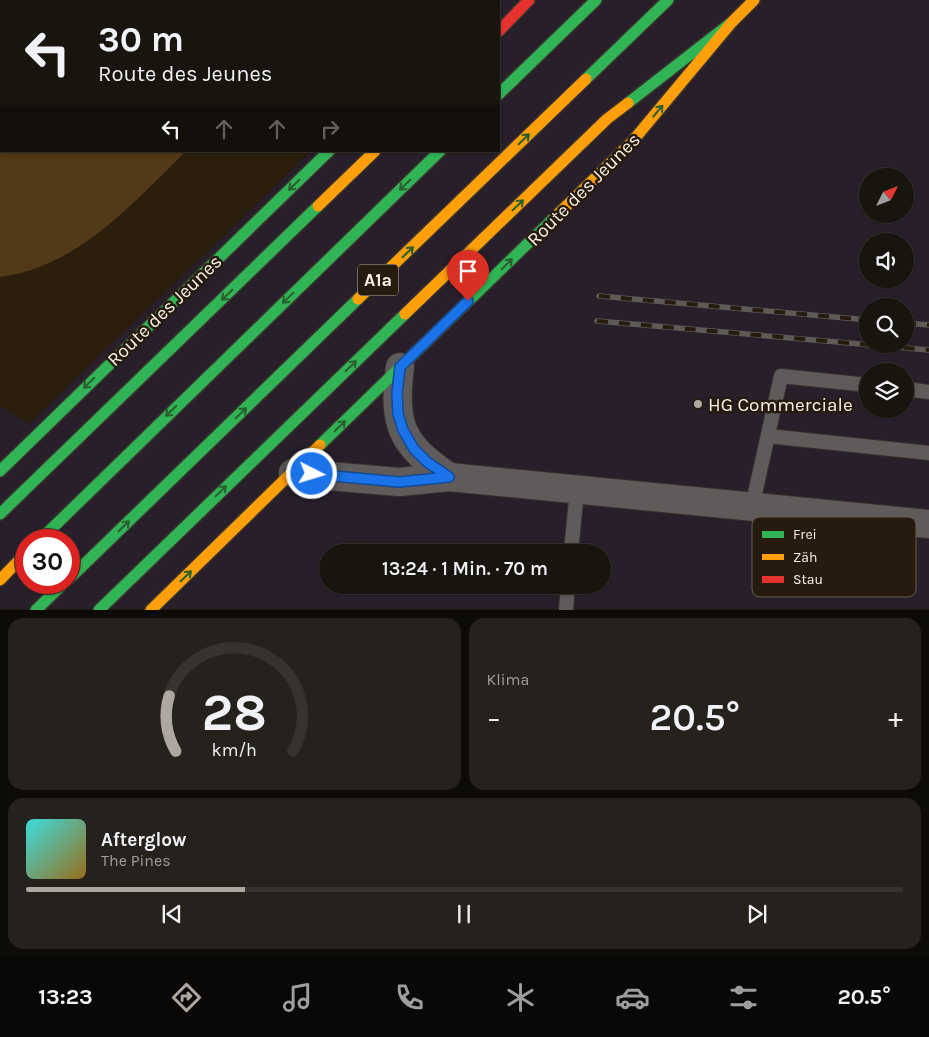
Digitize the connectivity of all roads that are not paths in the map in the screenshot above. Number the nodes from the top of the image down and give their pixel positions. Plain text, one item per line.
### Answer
1 (529, 0) edge
2 (596, 0) edge
3 (668, 0) edge
4 (754, 0) edge
5 (732, 22) junction
6 (500, 29) edge
7 (500, 93) edge
8 (328, 152) edge
9 (374, 152) edge
10 (439, 152) edge
11 (400, 367) junction
12 (859, 384) edge
13 (914, 390) edge
14 (929, 392) edge
15 (768, 436) junction
16 (929, 453) edge
17 (0, 470) edge
18 (292, 473) junction
19 (449, 477) junction
20 (577, 490) junction
21 (752, 507) junction
22 (0, 514) edge
23 (856, 517) edge
24 (916, 523) edge
25 (929, 524) edge
26 (51, 529) edge
27 (572, 544) edge
28 (15, 565) edge
29 (80, 568) edge
30 (0, 580) edge
31 (53, 594) edge
32 (567, 594) edge
33 (36, 610) edge
34 (99, 610) edge
35 (151, 610) edge
36 (566, 610) edge

1 - 6 main road
2 - 7 main road
29 -> 3 main road, A1a
4 - 5 main road, Route des Jeunes
11 -> 5 main road, Route des Jeunes
34 -> 5 main road
8 -> 17 main road, Route des Jeunes
9 -> 22 main road
10 -> 26 main road, A1a
18 -> 11 main road, Route des Jeunes
11 - 19 street
12 - 15 lane
13 - 14 lane
15 - 16 lane
15 - 21 lane
18 - 19 street
35 -> 18 main road, Route des Jeunes
19 - 20 street
20 - 21 street
20 - 27 lane
21 - 23 street
24 - 25 street
28 - 30 main road
31 - 33 main road
32 - 36 lane

